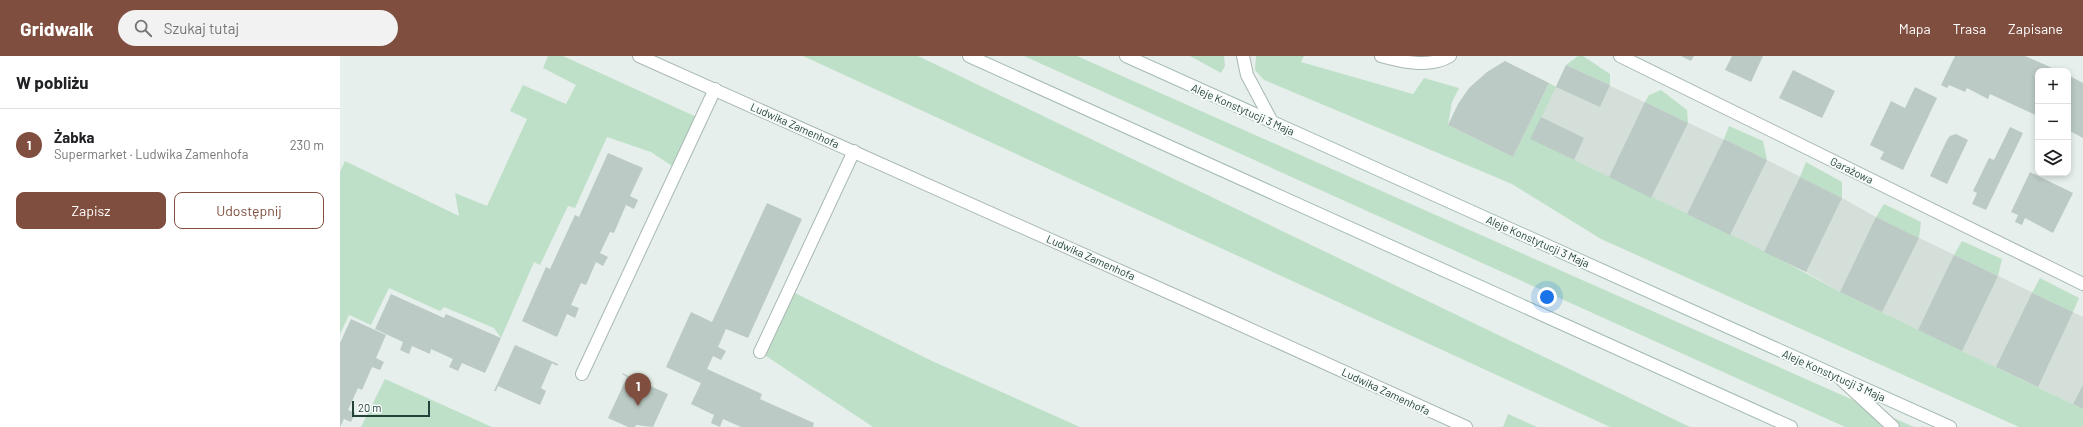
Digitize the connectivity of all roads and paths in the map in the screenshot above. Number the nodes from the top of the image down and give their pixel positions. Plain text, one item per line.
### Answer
1 (639, 56) edge
2 (969, 56) edge
3 (1126, 56) edge
4 (1243, 56) edge
5 (1381, 56) edge
6 (1450, 56) edge
7 (1620, 56) edge
8 (715, 89) junction
9 (1272, 122) junction
10 (854, 151) junction
11 (2083, 284) edge
12 (760, 352) dead end
13 (582, 374) dead end
14 (1840, 377) junction
15 (1466, 427) edge
16 (1791, 427) edge
17 (1893, 427) edge
18 (1950, 427) edge

1 - 8 street, Ludwika Zamenhofa
2 - 16 street
3 - 9 street, Aleje Konstytucji 3 Maja
4 - 9 street
5 - 6 street
7 - 11 street, Garażowa
8 - 10 street, Ludwika Zamenhofa
8 - 13 street
9 - 14 street, Aleje Konstytucji 3 Maja
10 - 12 street
10 - 15 street, Ludwika Zamenhofa
14 - 17 street
14 - 18 street, Aleje Konstytucji 3 Maja

